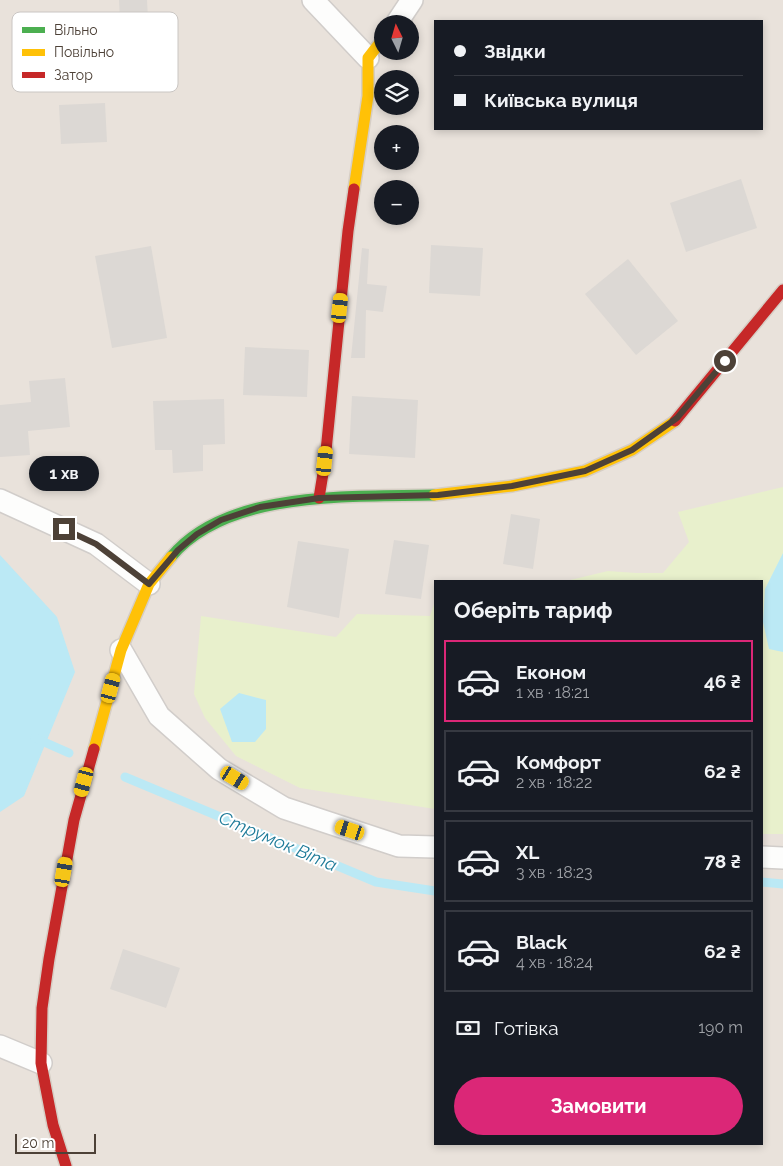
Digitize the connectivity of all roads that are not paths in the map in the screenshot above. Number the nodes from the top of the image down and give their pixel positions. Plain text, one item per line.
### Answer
1 (313, 0) edge
2 (412, 0) edge
3 (402, 15) edge
4 (374, 50) edge
5 (368, 58) junction
6 (783, 290) edge
7 (319, 498) junction
8 (0, 500) edge
9 (149, 584) junction
10 (121, 650) junction
11 (434, 847) edge
12 (763, 857) edge
13 (783, 858) edge
14 (0, 1046) edge
15 (41, 1063) junction
16 (66, 1166) edge

1 - 5 street
2 - 3 street
4 - 5 street
5 - 7 street
6 - 7 street
7 - 9 street
8 - 9 street
9 - 10 street
10 - 11 street
10 - 15 street
12 - 13 street
14 - 15 street
15 - 16 street

